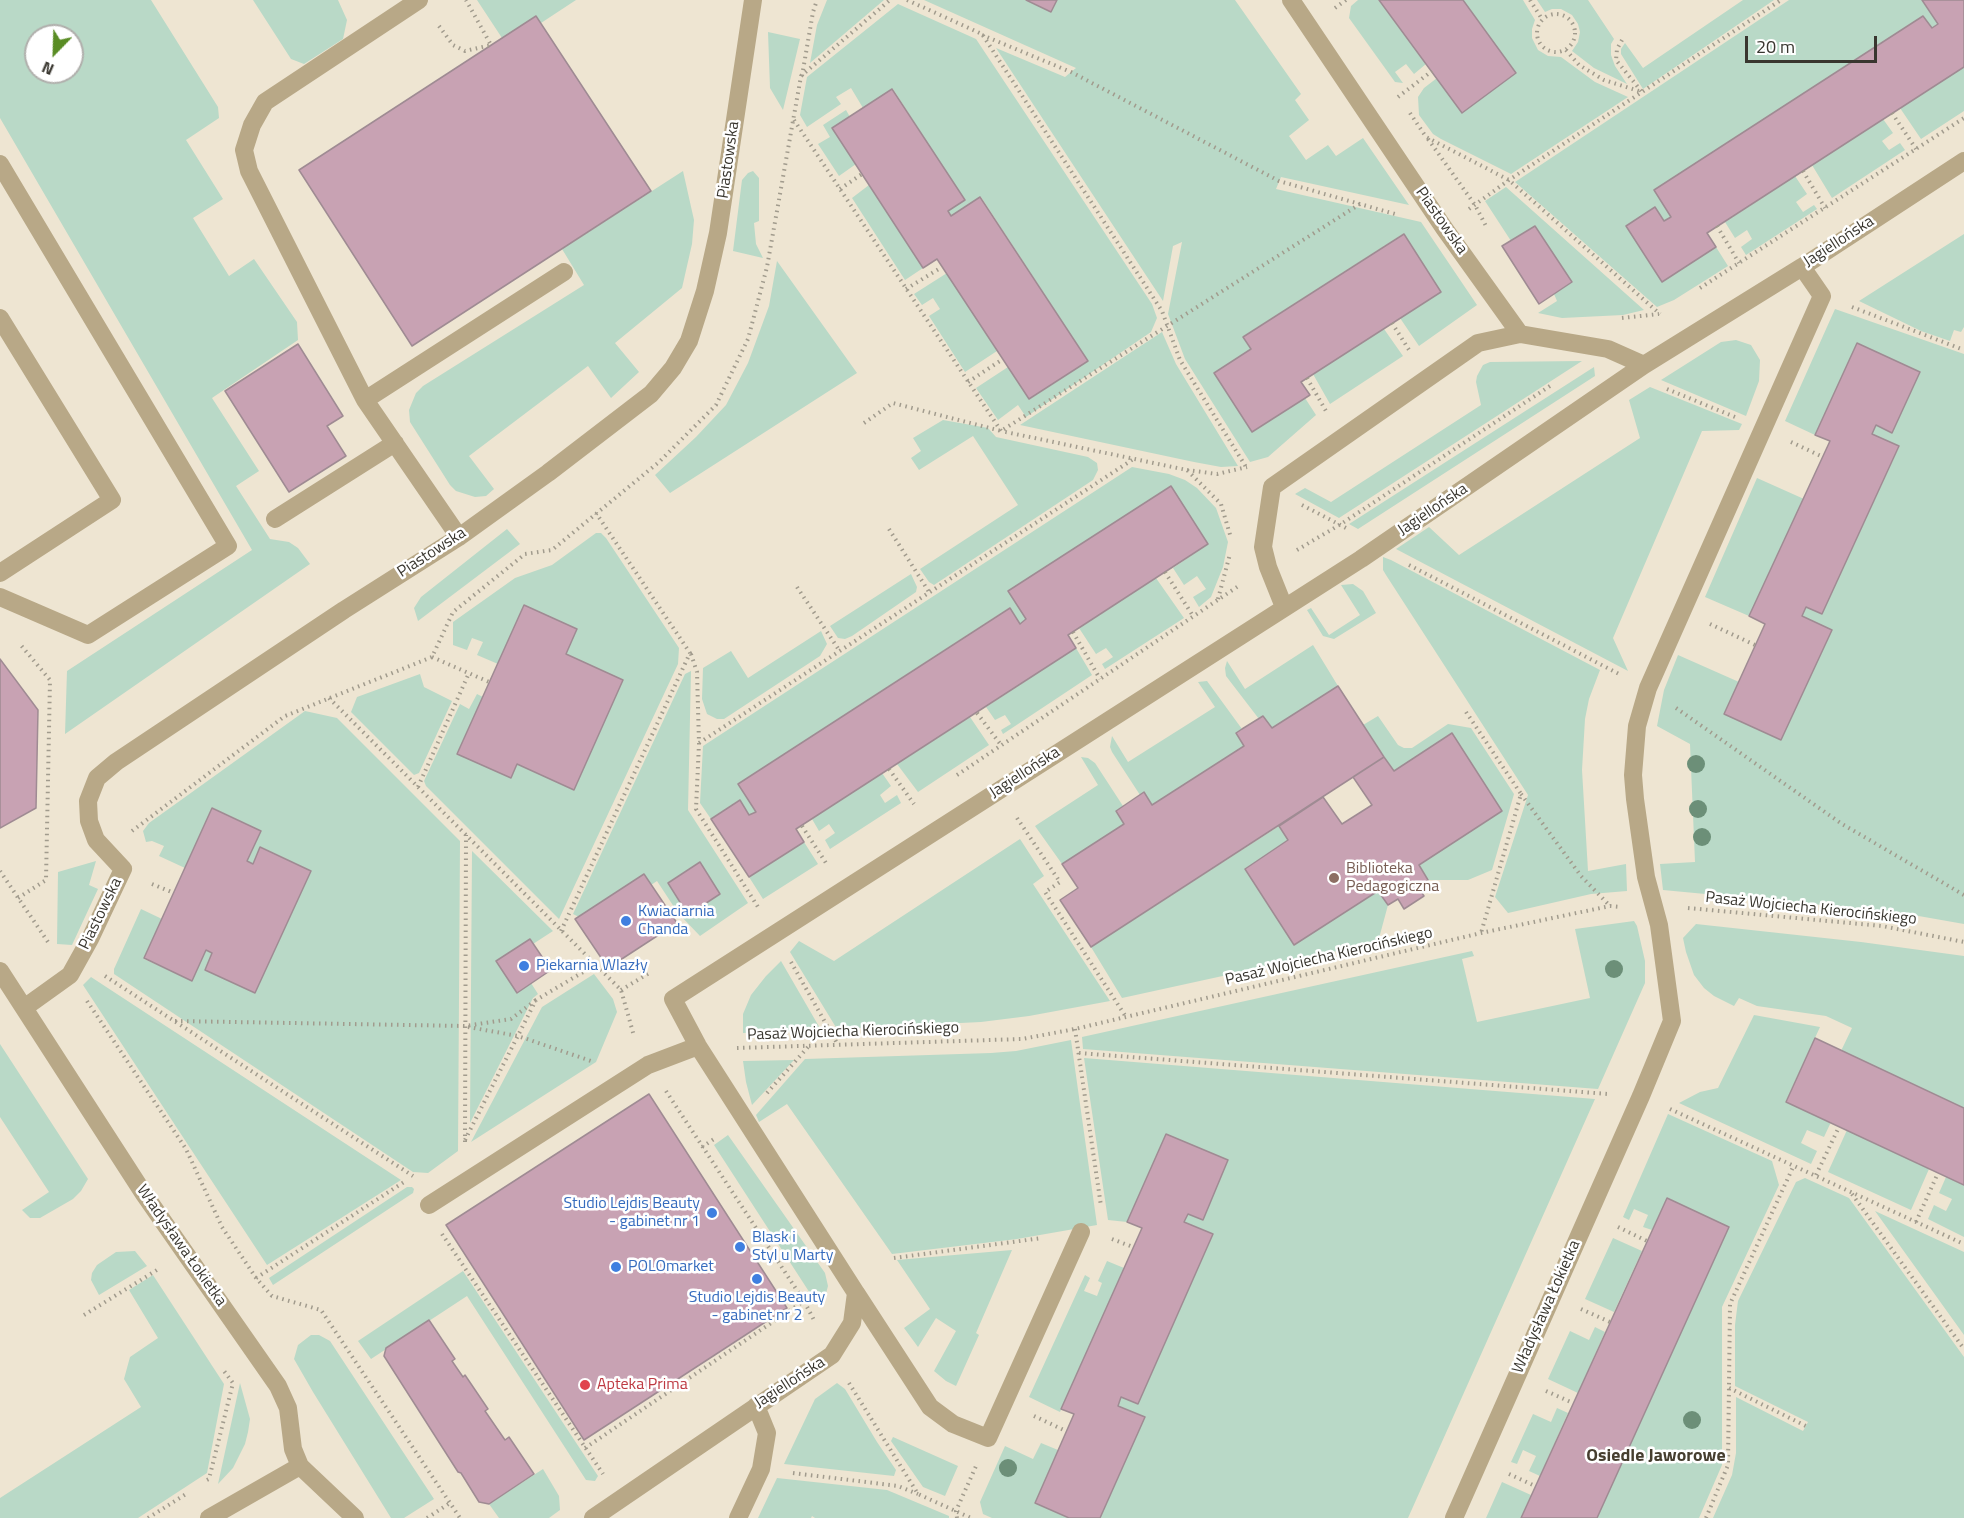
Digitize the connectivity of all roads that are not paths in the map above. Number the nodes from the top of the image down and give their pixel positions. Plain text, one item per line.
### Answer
1 (419, 0) edge
2 (753, 0) edge
3 (1291, 0) edge
4 (1964, 162) edge
5 (0, 164) edge
6 (1802, 267) junction
7 (564, 272) dead end
8 (0, 318) edge
9 (1520, 334) junction
10 (1644, 365) junction
11 (365, 400) junction
12 (395, 443) junction
13 (275, 519) dead end
14 (459, 537) junction
15 (0, 573) edge
16 (0, 597) edge
17 (1284, 607) junction
18 (0, 971) edge
19 (24, 1008) junction
20 (698, 1046) junction
21 (429, 1205) road end
22 (1081, 1232) road end
23 (856, 1293) junction
24 (756, 1406) junction
25 (300, 1466) junction
26 (209, 1518) edge
27 (355, 1518) edge
28 (592, 1518) edge
29 (738, 1518) edge
30 (1454, 1518) edge

1 - 11 street
2 - 14 street, Piastowska
3 - 9 street, Piastowska
4 - 6 street, Jagiellońska
5 - 16 street
6 - 10 street, Jagiellońska
6 - 30 street, Władysława Łokietka
7 - 11 street
8 - 15 street
9 - 10 street
9 - 17 street
10 - 17 street, Jagiellońska
11 - 12 street
12 - 13 street
12 - 14 street
14 - 19 street, Piastowska
17 - 20 street, Jagiellońska
18 - 19 street, Władysława Łokietka
19 - 25 street, Władysława Łokietka
20 - 21 street
20 - 23 street, Jagiellońska
22 - 23 street
23 - 24 street, Jagiellońska
24 - 28 street, Jagiellońska
24 - 29 street
25 - 26 street
25 - 27 street

